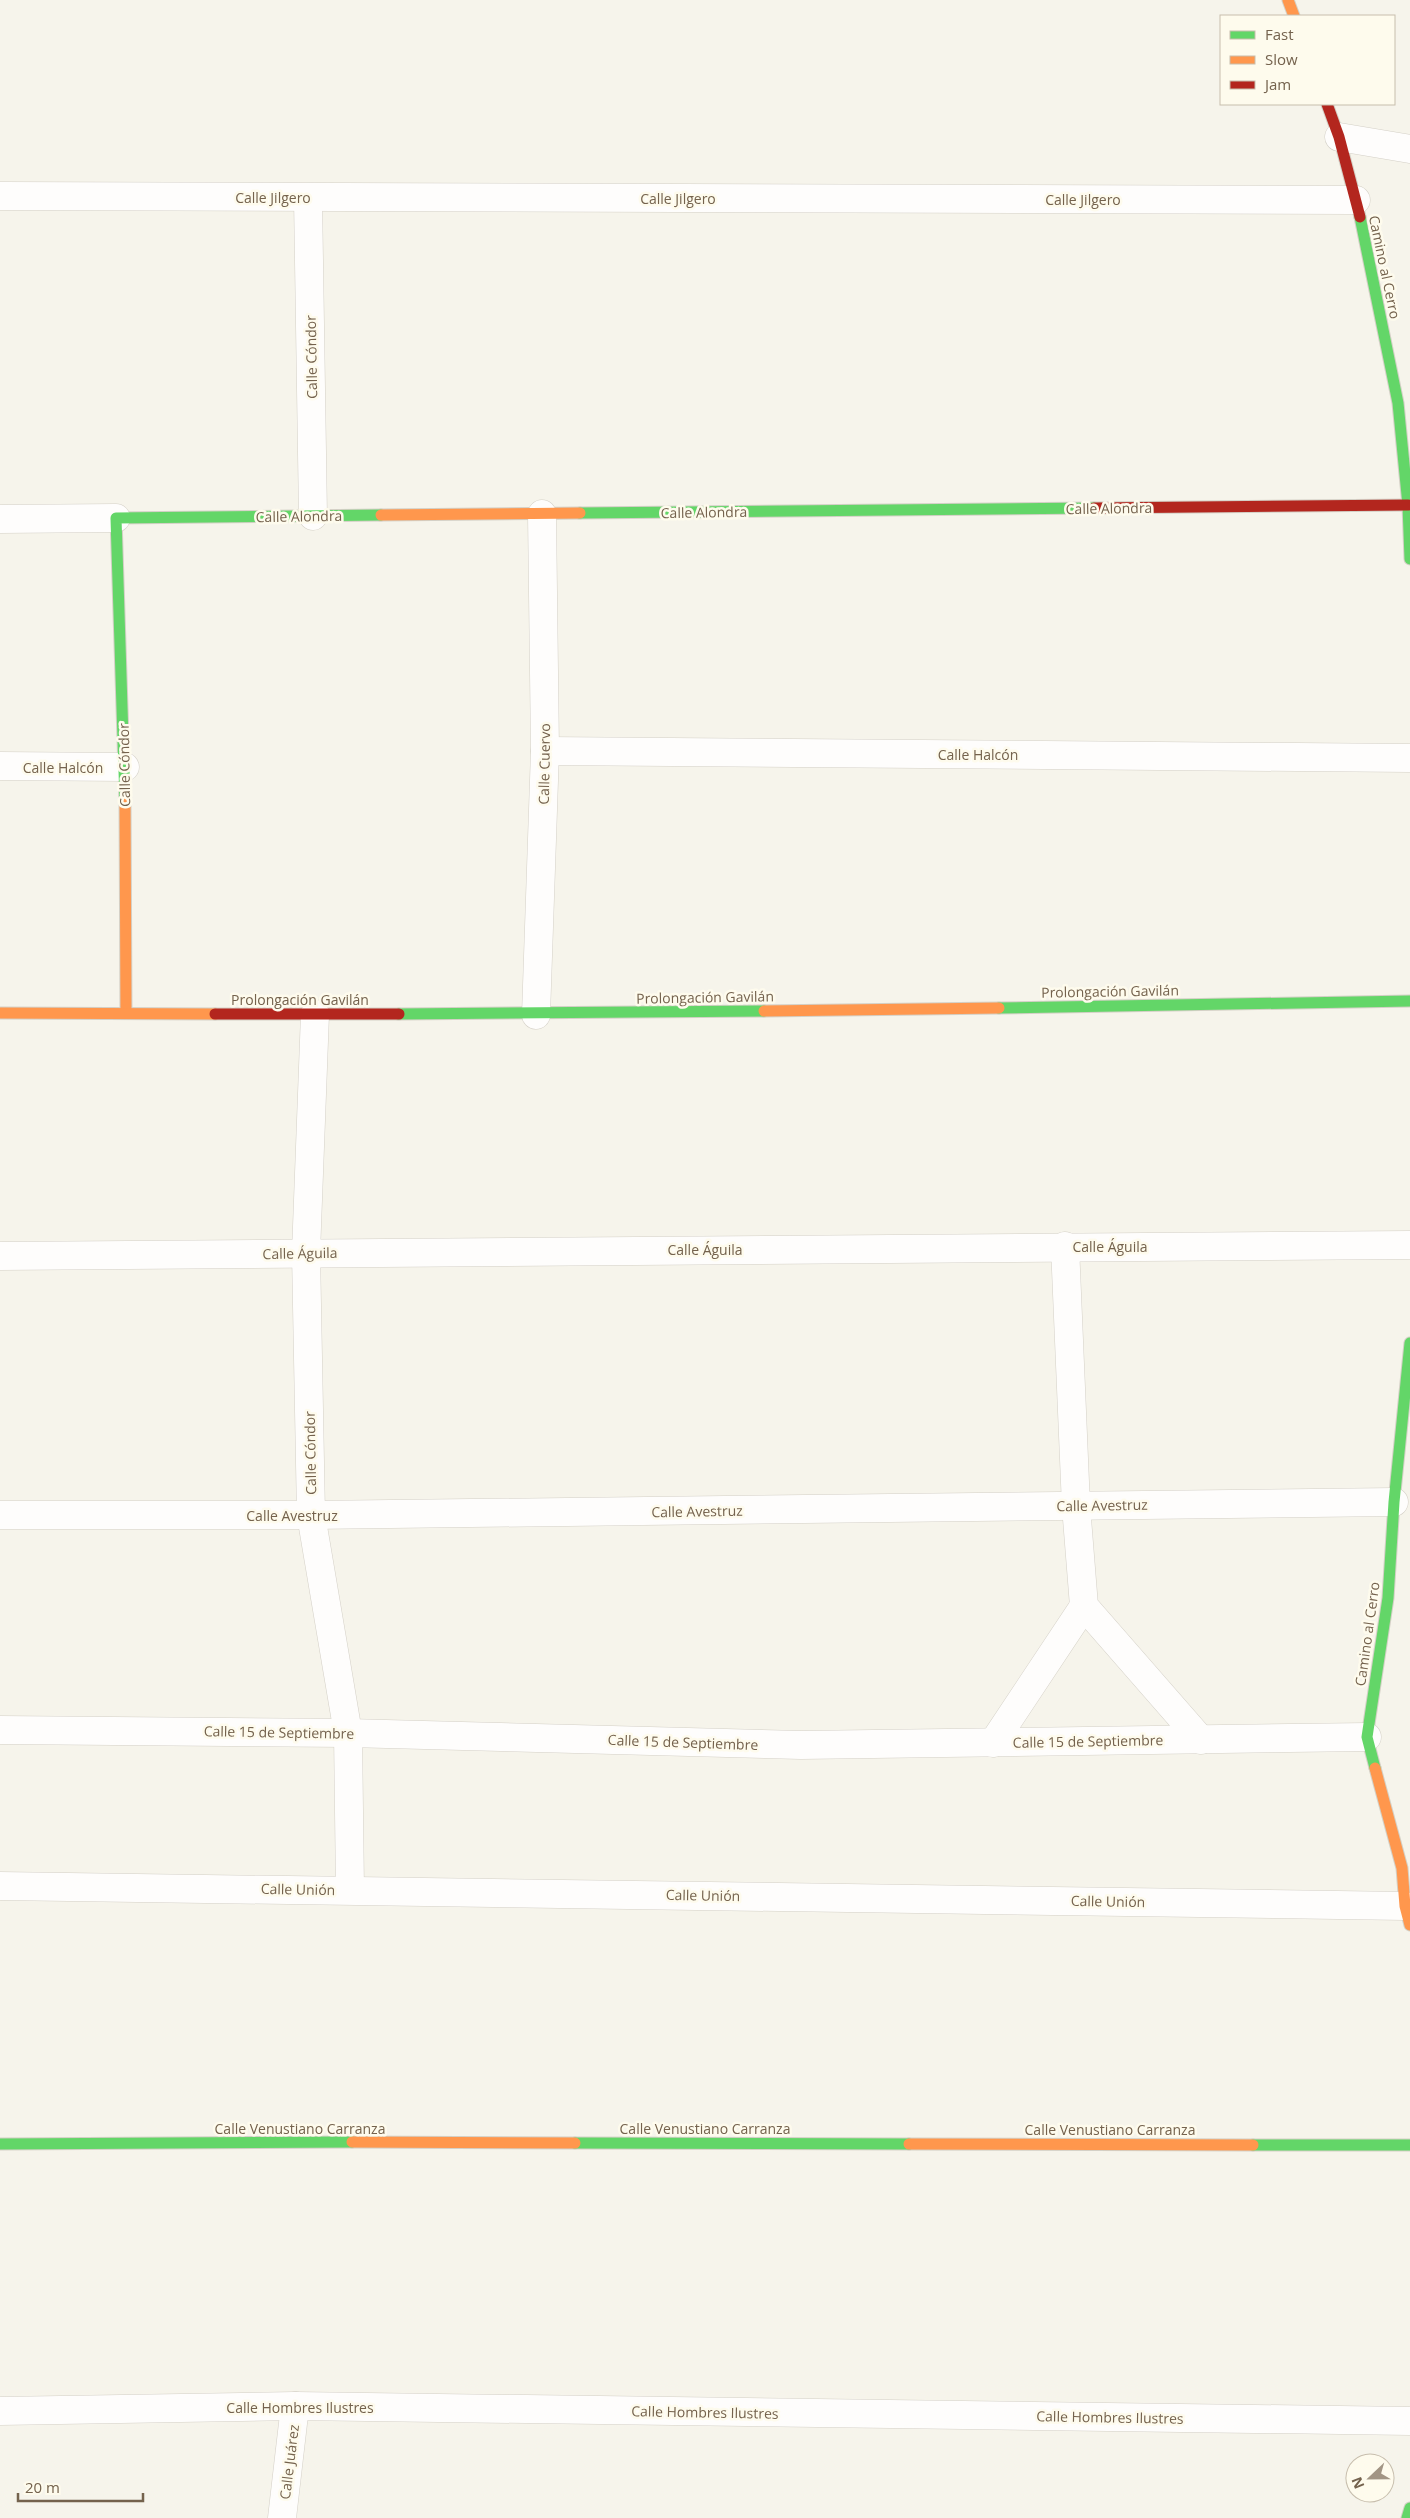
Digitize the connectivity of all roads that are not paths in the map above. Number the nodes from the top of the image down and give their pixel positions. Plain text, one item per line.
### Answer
1 (1288, 0) edge
2 (1294, 15) edge
3 (1326, 105) edge
4 (1339, 137) junction
5 (1410, 149) edge
6 (0, 196) edge
7 (308, 198) junction
8 (1356, 200) junction
9 (1404, 404) edge
10 (1408, 505) junction
11 (542, 514) junction
12 (313, 516) junction
13 (116, 518) junction
14 (0, 519) edge
15 (1410, 559) edge
16 (545, 751) junction
17 (1410, 758) edge
18 (0, 766) edge
19 (125, 767) junction
20 (1410, 1001) edge
21 (0, 1012) edge
22 (126, 1013) junction
23 (315, 1014) junction
24 (536, 1015) junction
25 (1410, 1245) edge
26 (1065, 1246) junction
27 (306, 1253) junction
28 (0, 1256) edge
29 (1410, 1343) edge
30 (1394, 1502) junction
31 (1076, 1506) junction
32 (0, 1515) edge
33 (311, 1515) junction
34 (1084, 1606) junction
35 (0, 1730) edge
36 (348, 1733) junction
37 (1367, 1737) junction
38 (1202, 1740) junction
39 (993, 1743) junction
40 (0, 1886) edge
41 (350, 1890) junction
42 (1408, 1915) edge
43 (0, 2144) edge
44 (1410, 2145) edge
45 (296, 2406) junction
46 (0, 2411) edge
47 (1410, 2421) edge
48 (282, 2518) edge

1 - 2 main road
3 - 4 main road, Camino al Cerro
4 - 5 street
4 - 8 main road, Camino al Cerro
6 - 7 street, Calle Jilgero
7 - 8 street, Calle Jilgero
7 - 12 street, Calle Cóndor
8 - 9 main road, Camino al Cerro
9 - 10 main road, Camino al Cerro
10 - 11 main road, Calle Alondra
10 - 15 main road, Camino al Cerro
11 - 12 main road, Calle Alondra
11 - 16 street, Calle Cuervo
12 - 13 main road, Calle Alondra
13 - 14 street, Calle Alondra
13 - 19 main road, Calle Cóndor
16 - 17 street, Calle Halcón
16 - 24 street, Calle Cuervo
18 - 19 street, Calle Halcón
19 - 22 main road, Calle Cóndor
20 - 24 main road, Prolongación Gavilán
21 - 22 main road, Prolongación Gavilán
22 - 23 main road, Prolongación Gavilán
23 - 24 main road, Prolongación Gavilán
23 - 27 street, Calle Cóndor
25 - 26 street, Calle Águila
26 - 27 street, Calle Águila
26 - 31 street
27 - 28 street, Calle Águila
27 - 33 street, Calle Cóndor
29 - 30 main road, Camino al Cerro
30 - 31 street, Calle Avestruz
30 - 37 main road, Camino al Cerro
31 - 33 street, Calle Avestruz
31 - 34 street
32 - 33 street, Calle Avestruz
33 - 36 street, Calle Cóndor
34 - 38 street
34 - 39 street
35 - 36 street, Calle 15 de Septiembre
36 - 39 street, Calle 15 de Septiembre
36 - 41 street, Calle Cóndor
37 - 38 street, Calle 15 de Septiembre
37 - 42 main road, Camino al Cerro
38 - 39 street, Calle 15 de Septiembre
40 - 41 street, Calle Unión
41 - 42 street, Calle Unión
43 - 44 main road, Calle Venustiano Carranza
45 - 46 street, Calle Hombres Ilustres
45 - 47 street, Calle Hombres Ilustres
45 - 48 street, Calle Juárez

